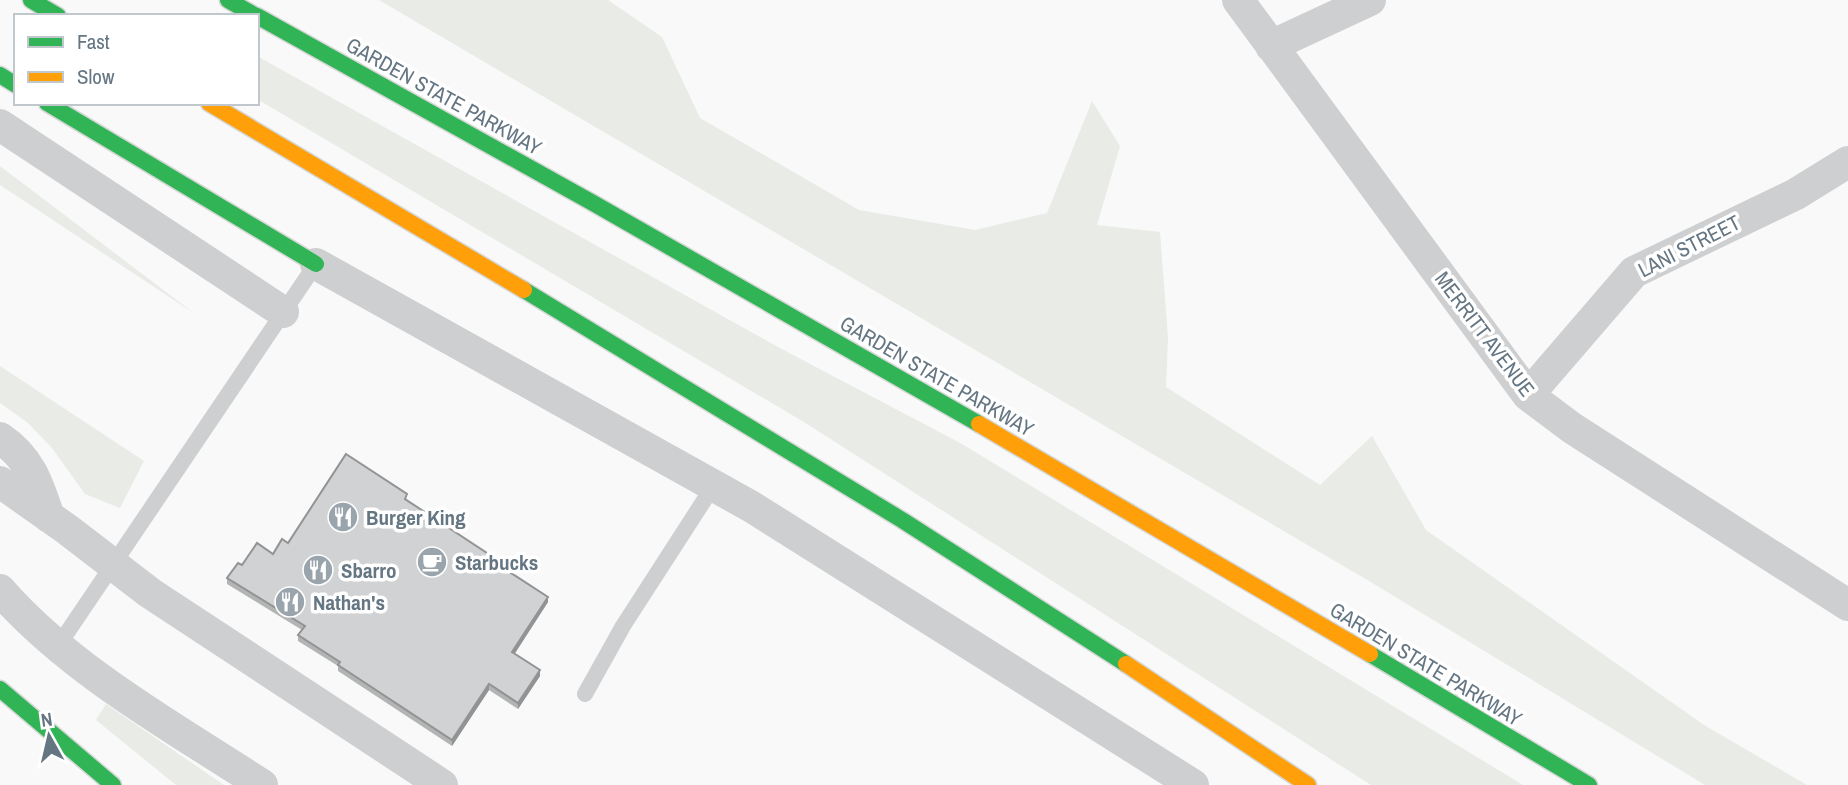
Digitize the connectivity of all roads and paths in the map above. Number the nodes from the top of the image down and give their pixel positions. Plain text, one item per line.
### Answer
1 (31, 0) edge
2 (1238, 0) edge
3 (1370, 0) edge
4 (232, 7) edge
5 (55, 14) edge
6 (251, 14) edge
7 (259, 17) edge
8 (1271, 46) junction
9 (50, 105) edge
10 (212, 105) edge
11 (0, 125) edge
12 (1848, 162) edge
13 (316, 264) junction
14 (283, 312) junction
15 (1528, 395) junction
16 (0, 438) edge
17 (0, 482) edge
18 (713, 485) junction
19 (49, 517) junction
20 (113, 564) junction
21 (0, 590) edge
22 (1848, 605) edge
23 (58, 646) junction
24 (0, 689) edge
25 (585, 694) dead end
26 (113, 785) edge
27 (262, 785) edge
28 (442, 785) edge
29 (1193, 785) edge
30 (1308, 785) edge
31 (1589, 785) edge

1 - 5 highway
2 - 8 street, MERRITT AVENUE
3 - 8 street
4 - 6 highway, GARDEN STATE PARKWAY
7 - 31 highway, GARDEN STATE PARKWAY
8 - 15 street, MERRITT AVENUE
9 - 13 highway
10 - 30 highway
11 - 14 street
12 - 15 street, LANI STREET
13 - 14 lane
13 - 18 street
14 - 20 lane
15 - 22 street, MERRITT AVENUE
16 - 19 street
17 - 19 street
18 - 25 lane
18 - 29 street
19 - 20 street
20 - 23 lane
20 - 28 street
21 - 23 street
23 - 27 street
24 - 26 highway

